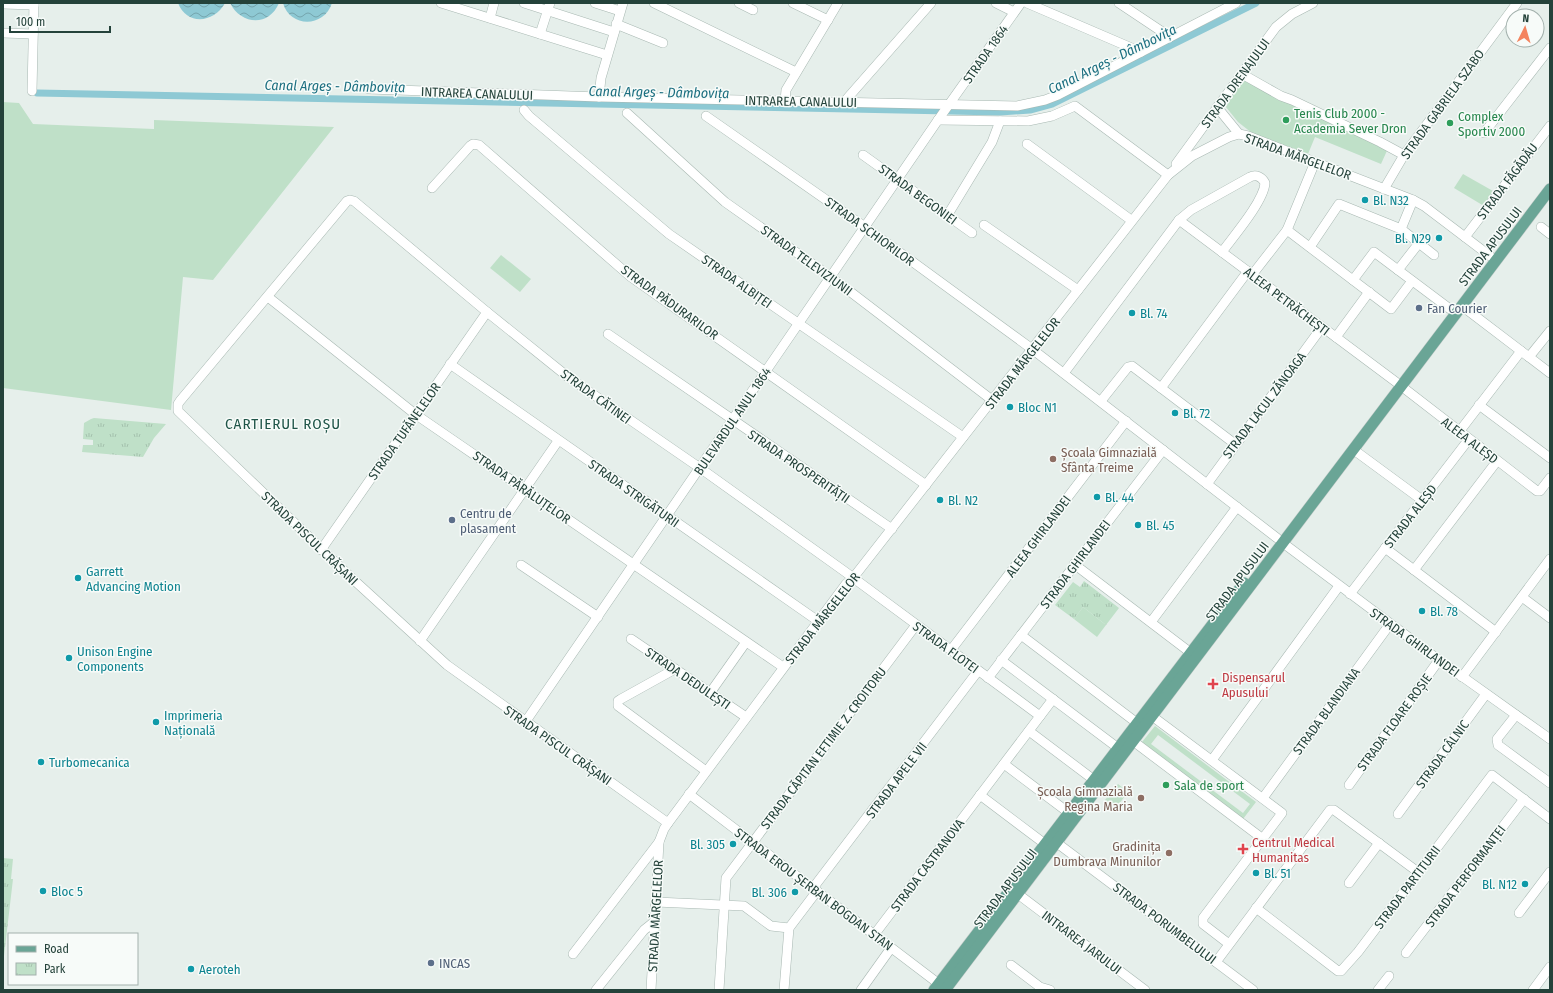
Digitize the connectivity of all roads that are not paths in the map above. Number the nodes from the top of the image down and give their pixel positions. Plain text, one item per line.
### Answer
1 (440, 3) edge
2 (494, 3) edge
3 (524, 3) edge
4 (595, 3) edge
5 (654, 3) edge
6 (739, 3) edge
7 (793, 3) edge
8 (838, 3) edge
9 (931, 3) edge
10 (996, 3) edge
11 (1020, 3) edge
12 (1027, 3) edge
13 (1119, 3) edge
14 (1236, 3) edge
15 (1313, 3) edge
16 (1517, 3) edge
17 (3, 4) edge
18 (34, 4) edge
19 (548, 7) edge
20 (622, 7) edge
21 (753, 10) dead end
22 (1014, 12) junction
23 (490, 18) junction
24 (828, 20) junction
25 (615, 28) junction
26 (3, 34) edge
27 (33, 34) junction
28 (540, 34) junction
29 (1170, 37) junction
30 (663, 43) dead end
31 (1550, 48) edge
32 (1141, 52) junction
33 (607, 55) junction
34 (796, 72) junction
35 (1242, 74) junction
36 (368, 89) dead end
37 (32, 91) dead end
38 (599, 97) junction
39 (785, 101) junction
40 (844, 102) junction
41 (950, 105) junction
42 (1218, 107) junction
43 (524, 110) dead end
44 (627, 113) dead end
45 (706, 116) dead end
46 (938, 120) junction
47 (1000, 121) junction
48 (1550, 126) edge
49 (1484, 133) dead end
50 (1239, 134) junction
51 (1027, 144) dead end
52 (863, 155) dead end
53 (1404, 155) junction
54 (1315, 162) junction
55 (1168, 174) junction
56 (898, 179) junction
57 (432, 188) dead end
58 (1384, 189) junction
59 (1550, 189) edge
60 (350, 200) joint
61 (1413, 200) junction
62 (947, 216) junction
63 (1131, 220) junction
64 (1179, 220) junction
65 (984, 225) dead end
66 (865, 227) junction
67 (1541, 227) dead end
68 (1401, 229) junction
69 (1287, 230) junction
70 (972, 233) dead end
71 (1550, 234) edge
72 (1465, 237) junction
73 (1418, 243) junction
74 (1310, 247) junction
75 (1222, 252) junction
76 (1434, 255) dead end
77 (1493, 258) junction
78 (1398, 270) junction
79 (1250, 273) junction
80 (831, 277) junction
81 (1353, 280) junction
82 (1412, 281) junction
83 (1078, 290) junction
84 (1369, 292) junction
85 (268, 297) junction
86 (1462, 306) junction
87 (1450, 309) junction
88 (487, 312) junction
89 (798, 324) junction
90 (1322, 327) junction
91 (1550, 331) edge
92 (608, 334) dead end
93 (1336, 337) junction
94 (1032, 349) junction
95 (1520, 351) junction
96 (1529, 357) junction
97 (450, 364) junction
98 (766, 371) junction
99 (1064, 373) junction
100 (1550, 373) edge
101 (1398, 385) junction
102 (1161, 388) junction
103 (992, 400) junction
104 (1101, 402) junction
105 (1479, 405) junction
106 (415, 414) junction
107 (733, 420) junction
108 (1126, 421) junction
109 (1459, 432) junction
110 (963, 437) junction
111 (1469, 439) junction
112 (558, 441) junction
113 (1235, 444) junction
114 (1163, 450) junction
115 (1354, 450) junction
116 (1550, 458) edge
117 (1498, 461) junction
118 (700, 468) junction
119 (1550, 478) edge
120 (1207, 484) junction
121 (926, 485) junction
122 (525, 489) junction
123 (1422, 500) junction
124 (1237, 507) junction
125 (667, 516) junction
126 (892, 529) junction
127 (1280, 541) junction
128 (1385, 548) junction
129 (322, 550) junction
130 (1550, 560) edge
131 (634, 564) junction
132 (1074, 564) junction
133 (521, 565) dead end
134 (1414, 570) junction
135 (853, 578) junction
136 (1339, 586) junction
137 (1350, 594) junction
138 (1522, 597) junction
139 (598, 617) junction
140 (1550, 618) edge
141 (818, 621) junction
142 (1151, 622) junction
143 (1390, 624) junction
144 (916, 625) junction
145 (1496, 632) junction
146 (1021, 635) junction
147 (631, 639) dead end
148 (420, 641) junction
149 (746, 642) junction
150 (951, 650) junction
151 (1194, 655) junction
152 (1001, 660) junction
153 (1439, 660) junction
154 (783, 667) junction
155 (675, 669) junction
156 (978, 671) junction
157 (1462, 677) junction
158 (988, 678) junction
159 (710, 692) junction
160 (1486, 694) junction
161 (1053, 699) junction
162 (1149, 713) junction
163 (1516, 715) junction
164 (1040, 716) junction
165 (746, 717) junction
166 (526, 721) junction
167 (1141, 725) junction
168 (1029, 731) junction
169 (1550, 739) edge
170 (1133, 741) junction
171 (1118, 748) junction
172 (1212, 760) junction
173 (1004, 764) junction
174 (706, 771) junction
175 (1094, 780) junction
176 (1550, 783) edge
177 (1349, 785) dead end
178 (689, 794) junction
179 (980, 795) junction
180 (1263, 798) junction
181 (1524, 799) junction
182 (1398, 814) dead end
183 (1072, 815) junction
184 (1550, 819) edge
185 (668, 822) junction
186 (1263, 839) junction
187 (659, 842) junction
188 (752, 842) junction
189 (1379, 843) junction
190 (1051, 845) junction
191 (1418, 872) junction
192 (1550, 872) edge
193 (1349, 883) dead end
194 (815, 890) junction
195 (1018, 894) junction
196 (656, 902) junction
197 (724, 905) junction
198 (1256, 908) junction
199 (1519, 913) dead end
200 (654, 922) junction
201 (789, 928) junction
202 (874, 935) junction
203 (1229, 944) junction
204 (891, 948) junction
205 (1406, 953) dead end
206 (573, 954) dead end
207 (1216, 962) junction
208 (1011, 965) dead end
209 (1549, 970) edge
210 (1389, 976) dead end
211 (941, 988) edge
212 (596, 990) edge
213 (651, 990) edge
214 (719, 990) edge
215 (784, 990) edge
216 (861, 990) edge
217 (1050, 990) edge
218 (1145, 990) edge
219 (1253, 990) edge
220 (1378, 990) edge
221 (1533, 990) edge

1 - 23 street
2 - 23 street
3 - 19 street
4 - 20 street
5 - 34 street
6 - 21 street
7 - 24 street
8 - 24 street
9 - 40 street
10 - 22 street
11 - 22 street, STRADA 1864
12 - 32 street
13 - 29 street
14 - 29 street, INTRAREA CANALULUI
15 - 35 street, STRADA DRENAJULUI
16 - 53 street, STRADA GABRIELA SZABO
17 - 18 street
18 - 27 street
19 - 25 street
19 - 28 street
20 - 25 street
22 - 41 street, STRADA 1864
23 - 28 street
24 - 34 street
25 - 30 street
25 - 33 street
26 - 27 street
27 - 37 street
28 - 33 street
29 - 32 street, INTRAREA CANALULUI
31 - 49 street
32 - 41 street, INTRAREA CANALULUI
33 - 38 street
34 - 39 street
35 - 42 street, STRADA DRENAJULUI
35 - 53 street
36 - 38 street, INTRAREA CANALULUI
38 - 39 street, INTRAREA CANALULUI
39 - 40 street, INTRAREA CANALULUI
40 - 41 street, INTRAREA CANALULUI
41 - 46 street, STRADA 1864
42 - 50 street
42 - 55 street, STRADA DRENAJULUI
43 - 89 street, STRADA ALBIȚEI
44 - 80 street, STRADA TELEVIZIUNII
45 - 66 street, STRADA SCHIORILOR
46 - 47 street
46 - 56 street, BULEVARDUL ANUL 1864
47 - 55 street
47 - 62 street
48 - 72 street, STRADA FĂGĂDĂU
50 - 54 street, STRADA MĂRGELELOR
50 - 55 street, STRADA MĂRGELELOR
51 - 63 street
52 - 56 street, STRADA BEGONIEI
53 - 58 street, STRADA GABRIELA SZABO
54 - 58 street, STRADA MĂRGELELOR
54 - 69 street
55 - 63 street, STRADA MĂRGELELOR
56 - 62 street, STRADA BEGONIEI
56 - 66 street, BULEVARDUL ANUL 1864
57 - 98 street, STRADA PĂDURARILOR
58 - 61 street, STRADA MĂRGELELOR
59 - 77 main road, STRADA APUSULUI
60 - 85 street, STRADA PISCUL CRĂȘANI
60 - 88 street, STRADA CĂTINEI
61 - 68 street
61 - 72 street, STRADA MĂRGELELOR
62 - 70 street, STRADA BEGONIEI
63 - 83 street, STRADA MĂRGELELOR
64 - 75 street, ALEEA PETRĂCHEȘTI
64 - 75 street
64 - 99 street
65 - 83 street
66 - 80 street, BULEVARDUL ANUL 1864
66 - 94 street, STRADA SCHIORILOR
67 - 71 street
68 - 73 street
68 - 74 street
69 - 74 street
69 - 79 street
72 - 77 street, STRADA MĂRGELELOR
73 - 76 street
73 - 78 street
74 - 81 street
75 - 79 street, ALEEA PETRĂCHEȘTI
77 - 86 main road, STRADA APUSULUI
77 - 87 main road, STRADA APUSULUI
78 - 81 street
78 - 82 street
79 - 90 street, ALEEA PETRĂCHEȘTI
79 - 102 street
80 - 89 street, BULEVARDUL ANUL 1864
80 - 103 street, STRADA TELEVIZIUNII
81 - 84 street
82 - 84 street
82 - 87 street
83 - 94 street, STRADA MĂRGELELOR
84 - 93 street
85 - 106 street, STRADA PĂRĂLUȚELOR
85 - 129 street, STRADA PISCUL CRĂȘANI
86 - 87 main road
86 - 95 street
86 - 101 main road, STRADA APUSULUI
87 - 101 main road, STRADA APUSULUI
88 - 97 street, STRADA TUFĂNELELOR
88 - 118 street, STRADA CĂTINEI
89 - 98 street, BULEVARDUL ANUL 1864
89 - 110 street, STRADA ALBIȚEI
90 - 93 street, ALEEA PETRĂCHEȘTI
90 - 113 street, STRADA LACUL ZĂNOAGA
91 - 96 street
92 - 107 street, STRADA PROSPERITĂȚII
93 - 101 street, ALEEA PETRĂCHEȘTI
94 - 99 street, STRADA GHIRLANDEI
94 - 103 street, STRADA MĂRGELELOR
95 - 96 street
95 - 105 street
96 - 100 street
97 - 106 street, STRADA TUFĂNELELOR
97 - 112 street, STRADA STRIGĂTURII
98 - 107 street, BULEVARDUL ANUL 1864
98 - 121 street, STRADA PĂDURARILOR
99 - 104 street, STRADA GHIRLANDEI
101 - 109 street, ALEEA ALEȘD
101 - 115 main road, STRADA APUSULUI
101 - 127 main road, STRADA APUSULUI
102 - 104 street
102 - 113 street
103 - 110 street, STRADA MĂRGELELOR
104 - 108 street, STRADA GHIRLANDEI
105 - 109 street
105 - 116 street
106 - 122 street, STRADA PĂRĂLUȚELOR
106 - 129 street, STRADA TUFĂNELELOR
107 - 118 street, BULEVARDUL ANUL 1864
107 - 126 street, STRADA PROSPERITĂȚII
108 - 114 street, STRADA GHIRLANDEI
108 - 150 street, ALEEA GHIRLANDEI
109 - 111 street, ALEEA ALEȘD
110 - 121 street, STRADA MĂRGELELOR
111 - 117 street, ALEEA ALEȘD
111 - 123 street, STRADA ALEȘD
112 - 122 street
112 - 125 street, STRADA STRIGĂTURII
113 - 120 street, STRADA LACUL ZĂNOAGA
114 - 120 street, STRADA GHIRLANDEI
114 - 132 street, STRADA GHIRLANDEI
115 - 123 street
115 - 127 main road, STRADA APUSULUI
117 - 119 street, ALEEA ALEȘD
117 - 134 street
118 - 125 street, BULEVARDUL ANUL 1864
118 - 135 street, STRADA CĂTINEI
120 - 124 street, STRADA GHIRLANDEI
121 - 126 street, STRADA MĂRGELELOR
122 - 131 street, STRADA PĂRĂLUȚELOR
122 - 148 street
123 - 128 street, STRADA ALEȘD
124 - 127 street, STRADA GHIRLANDEI
124 - 142 street
125 - 131 street, BULEVARDUL ANUL 1864
125 - 141 street, STRADA STRIGĂTURII
126 - 135 street, STRADA MĂRGELELOR
127 - 136 street, STRADA GHIRLANDEI
127 - 151 main road, STRADA APUSULUI
128 - 134 street
128 - 137 street, STRADA ALEȘD
129 - 148 street, STRADA PISCUL CRĂȘANI
130 - 138 street
131 - 139 street, BULEVARDUL ANUL 1864
131 - 149 street, STRADA PĂRĂLUȚELOR
132 - 142 street
132 - 146 street, STRADA GHIRLANDEI
133 - 139 street
134 - 145 street
135 - 141 street, STRADA MĂRGELELOR
135 - 144 street, STRADA FLOTEI
136 - 137 street, STRADA GHIRLANDEI
136 - 172 street
137 - 143 street, STRADA GHIRLANDEI
138 - 140 street
138 - 145 street
139 - 166 street, BULEVARDUL ANUL 1864
141 - 154 street, STRADA MĂRGELELOR
142 - 151 street
143 - 153 street, STRADA GHIRLANDEI
143 - 180 street, STRADA BLANDIANA
144 - 150 street, STRADA FLOTEI
144 - 188 street, STRADA CĂPITAN EFTIMIE Z. CROITORU
145 - 157 street
146 - 152 street, STRADA GHIRLANDEI
146 - 167 street
147 - 155 street, STRADA DEDULEȘTI
148 - 166 street, STRADA PISCUL CRĂȘANI
149 - 154 street, STRADA PĂRĂLUȚELOR
149 - 159 street
150 - 156 street, STRADA FLOTEI
151 - 162 main road, STRADA APUSULUI
152 - 158 street, STRADA GHIRLANDEI
152 - 161 street
153 - 157 street, STRADA GHIRLANDEI
153 - 177 street, STRADA FLOARE ROȘIE
154 - 165 street, STRADA MĂRGELELOR
155 - 159 street, STRADA DEDULEȘTI
155 - 174 street
156 - 158 street, STRADA FLOTEI
156 - 194 street, STRADA APELE VII
157 - 160 street, STRADA GHIRLANDEI
158 - 164 street, STRADA FLOTEI
159 - 165 street, STRADA DEDULEȘTI
160 - 163 street, STRADA GHIRLANDEI
160 - 182 street, STRADA CÂLNIC
161 - 164 street, STRADA CASTRANOVA
161 - 171 street
162 - 167 main road, STRADA APUSULUI
162 - 172 street
163 - 169 street, STRADA GHIRLANDEI
163 - 176 street
164 - 168 street, STRADA CASTRANOVA
165 - 174 street, STRADA MĂRGELELOR
166 - 185 street, STRADA PISCUL CRĂȘANI
167 - 170 main road, STRADA APUSULUI
167 - 171 main road, STRADA APUSULUI
168 - 173 street, STRADA CASTRANOVA
168 - 175 street
170 - 183 main road, STRADA APUSULUI
170 - 186 street
171 - 175 main road, STRADA APUSULUI
172 - 180 street
173 - 179 street, STRADA CASTRANOVA
173 - 183 street
174 - 178 street, STRADA MĂRGELELOR
175 - 183 main road, STRADA APUSULUI
178 - 185 street, STRADA MĂRGELELOR
178 - 188 street, STRADA EROU ȘERBAN BOGDAN STAN
179 - 190 street
179 - 202 street, STRADA CASTRANOVA
180 - 186 street
181 - 184 street, STRADA PARTITURII
181 - 191 street, STRADA PARTITURII
181 - 205 street, STRADA PERFORMANȚEI
183 - 190 main road, STRADA APUSULUI
185 - 187 street, STRADA MĂRGELELOR
186 - 203 street
187 - 196 street, STRADA MĂRGELELOR
187 - 206 street, STRADA MĂRGELELOR
188 - 194 street, STRADA EROU ȘERBAN BOGDAN STAN
188 - 197 street, STRADA CĂPITAN EFTIMIE Z. CROITORU
189 - 191 street
189 - 193 street
189 - 198 street
190 - 195 main road, STRADA APUSULUI
190 - 207 street, STRADA PORUMBELULUI
190 - 211 main road, STRADA APUSULUI
191 - 198 street, STRADA PARTITURII
192 - 199 street
194 - 201 street, STRADA APELE VII
194 - 202 street, STRADA EROU ȘERBAN BOGDAN STAN
195 - 211 main road, STRADA APUSULUI
195 - 218 street, INTRAREA JARULUI
196 - 197 street
196 - 200 street, STRADA MĂRGELELOR
197 - 201 street
197 - 214 street, STRADA CĂPITAN EFTIMIE Z. CROITORU
198 - 203 street
200 - 212 street
200 - 213 street, STRADA MĂRGELELOR
201 - 215 street
202 - 204 street, STRADA EROU ȘERBAN BOGDAN STAN
203 - 207 street
204 - 211 street, STRADA EROU ȘERBAN BOGDAN STAN
204 - 216 street
207 - 219 street, STRADA PORUMBELULUI
208 - 217 street
209 - 221 street
210 - 220 street

